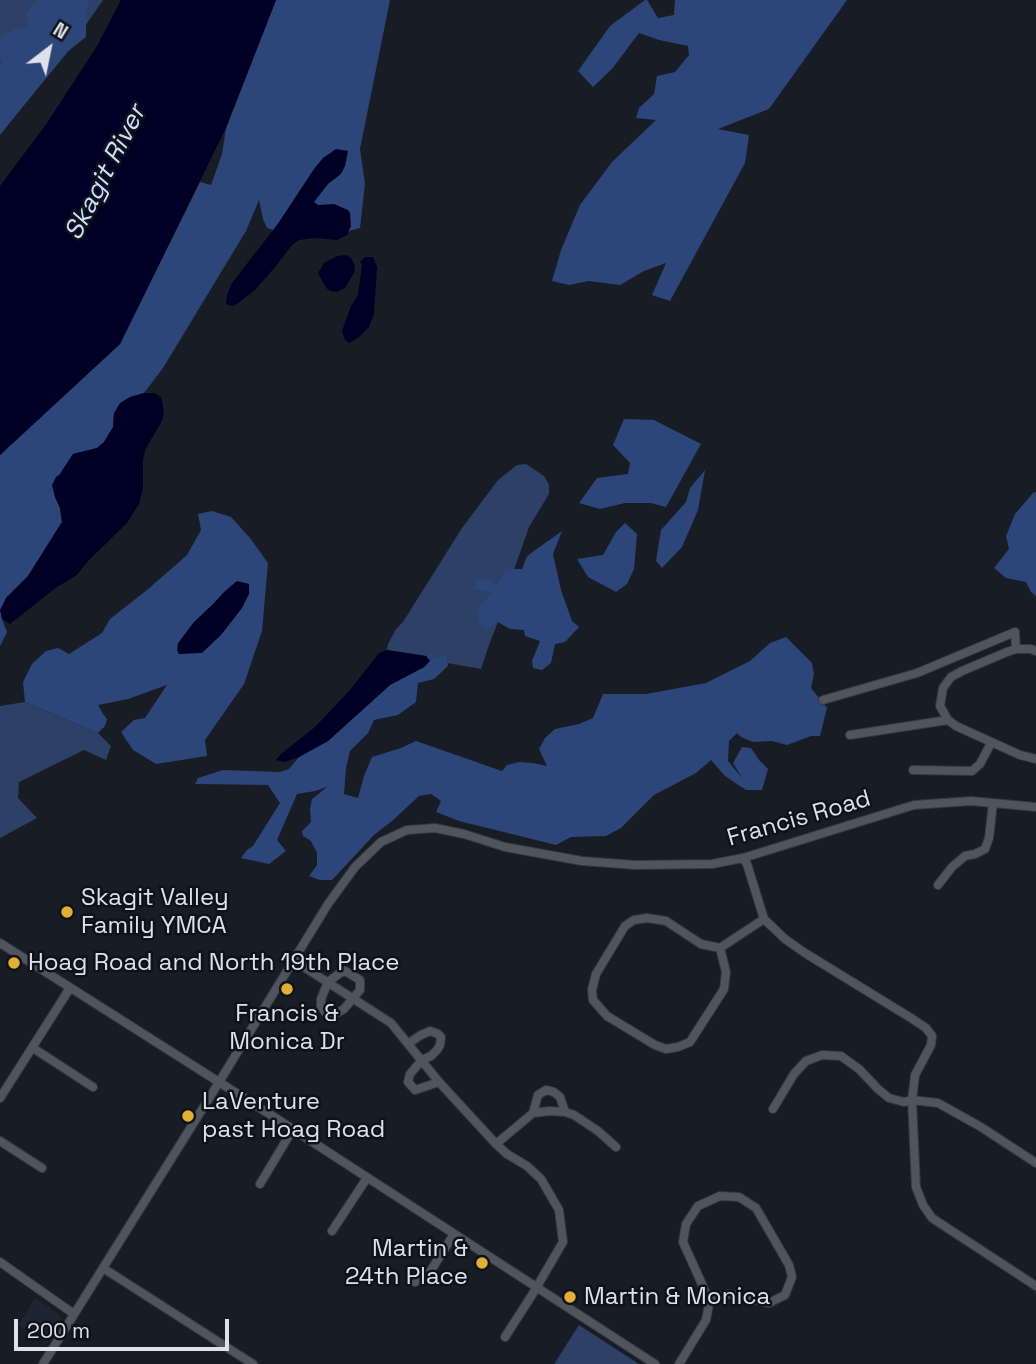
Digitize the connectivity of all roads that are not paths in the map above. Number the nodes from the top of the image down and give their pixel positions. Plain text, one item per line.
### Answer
1 (1016, 649) junction
2 (1036, 651) edge
3 (823, 700) dead end
4 (948, 720) junction
5 (850, 735) dead end
6 (991, 743) junction
7 (1036, 759) edge
8 (914, 770) dead end
9 (993, 803) junction
10 (1036, 807) edge
11 (743, 858) junction
12 (938, 884) dead end
13 (764, 919) junction
14 (0, 943) edge
15 (720, 948) junction
16 (293, 960) junction
17 (328, 982) junction
18 (70, 988) junction
19 (353, 998) junction
20 (409, 1043) junction
21 (33, 1048) junction
22 (422, 1060) junction
23 (439, 1082) junction
24 (219, 1083) junction
25 (93, 1087) dead end
26 (0, 1098) edge
27 (912, 1100) junction
28 (772, 1110) dead end
29 (565, 1112) junction
30 (533, 1113) junction
31 (293, 1129) junction
32 (0, 1141) edge
33 (496, 1144) junction
34 (616, 1147) dead end
35 (1036, 1163) edge
36 (42, 1168) dead end
37 (367, 1178) junction
38 (260, 1184) dead end
39 (332, 1231) dead end
40 (454, 1234) junction
41 (0, 1262) edge
42 (103, 1268) junction
43 (415, 1282) dead end
44 (1035, 1282) edge
45 (537, 1287) junction
46 (710, 1299) junction
47 (74, 1314) junction
48 (505, 1337) dead end
49 (43, 1364) edge
50 (253, 1364) edge
51 (655, 1364) edge
52 (678, 1364) edge

1 - 2 street
1 - 3 street
1 - 4 street
4 - 5 street
4 - 6 street
6 - 7 street
6 - 8 street
9 - 10 street, Francis Road
9 - 11 street, Francis Road
9 - 12 street
11 - 13 street
11 - 16 street, Francis Road
13 - 15 street
13 - 27 street
14 - 18 street
15 - 15 street
16 - 17 street
16 - 24 street
17 - 19 street
17 - 19 street
17 - 19 street
18 - 21 street
18 - 24 street
19 - 20 street
20 - 22 street
20 - 22 street
21 - 25 street
21 - 26 street
22 - 23 street
22 - 23 street
23 - 33 street
24 - 31 street
24 - 42 street
27 - 28 street
27 - 35 street
27 - 44 street
29 - 30 street
29 - 30 street
29 - 34 street
30 - 33 street
31 - 37 street
31 - 38 street
32 - 36 street
33 - 45 street
37 - 39 street
37 - 40 street
40 - 43 street
40 - 45 street
41 - 47 street
42 - 47 street
42 - 50 street
45 - 48 street
45 - 51 street
46 - 46 street
46 - 52 street
47 - 49 street

